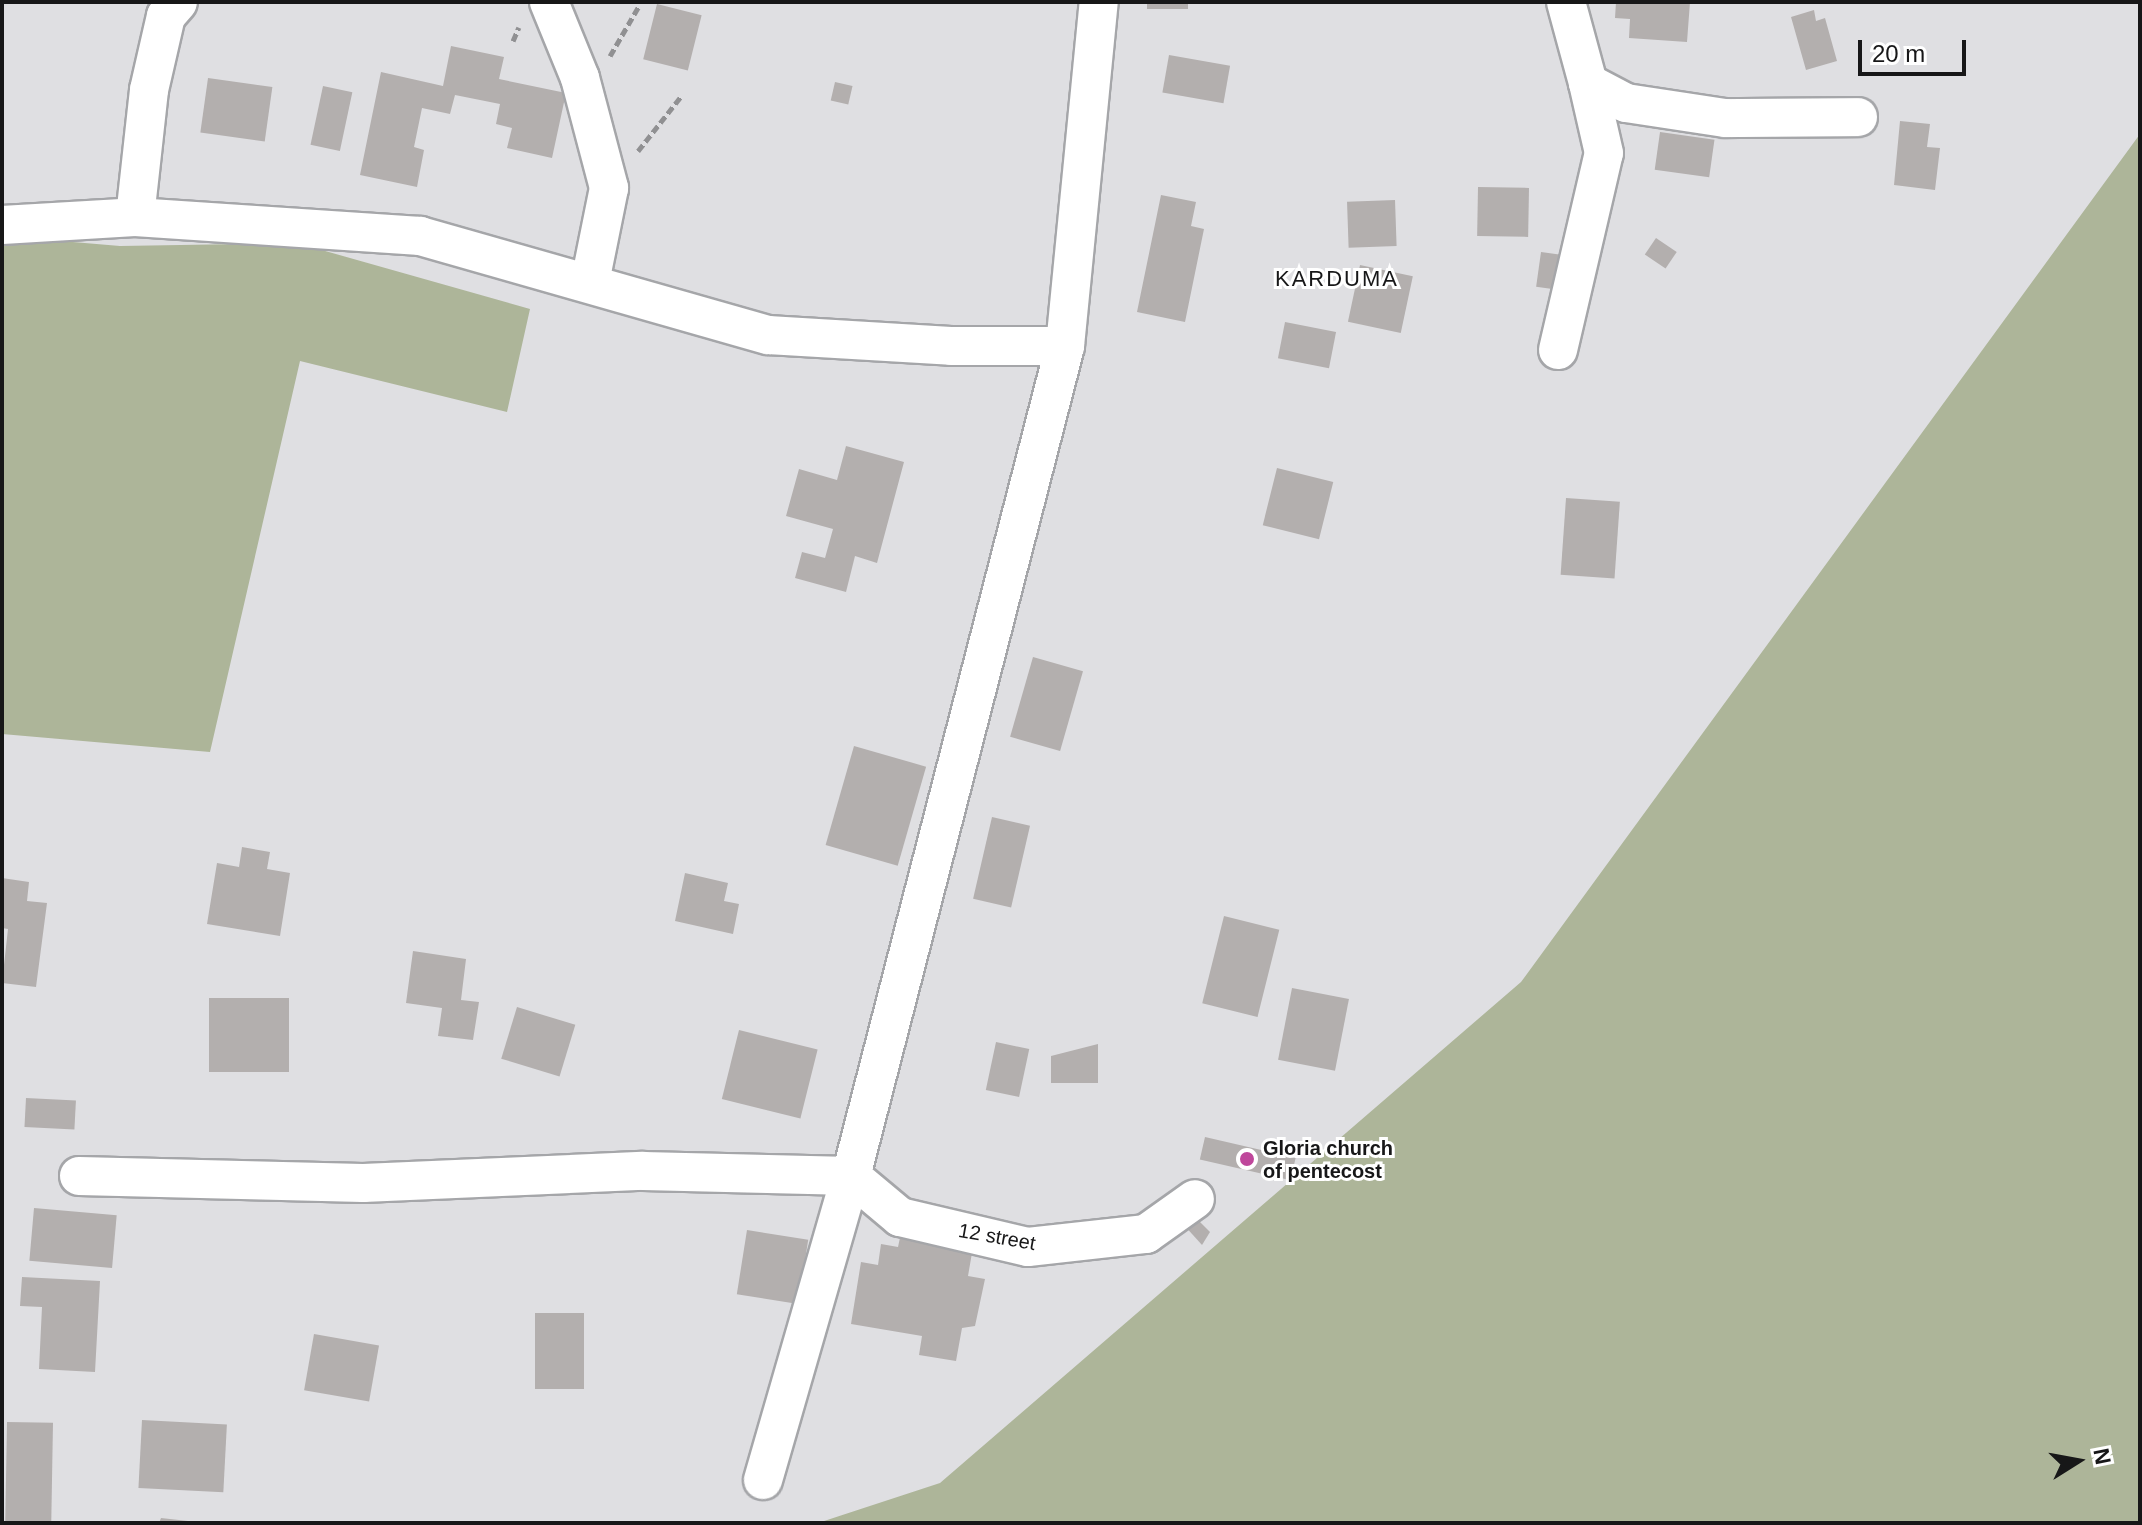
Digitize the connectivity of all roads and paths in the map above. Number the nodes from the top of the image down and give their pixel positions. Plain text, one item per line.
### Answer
1 (178, 2) edge
2 (549, 2) edge
3 (1099, 2) edge
4 (1566, 2) edge
5 (639, 6) dead end
6 (580, 78) junction
7 (1588, 83) junction
8 (682, 95) dead end
9 (1858, 117) dead end
10 (609, 188) junction
11 (135, 217) junction
12 (2, 225) edge
13 (590, 282) junction
14 (1065, 346) junction
15 (1558, 350) dead end
16 (79, 1176) dead end
17 (851, 1176) junction
18 (1195, 1199) dead end
19 (763, 1480) dead end

1 - 11 street
2 - 6 street
3 - 14 street
4 - 7 street
5 - 6 path
6 - 10 street
7 - 9 street
7 - 15 street
8 - 10 path
10 - 13 street
11 - 12 street
11 - 13 street
13 - 14 street
14 - 17 street
16 - 17 street
17 - 18 street, 12 street
17 - 19 street

